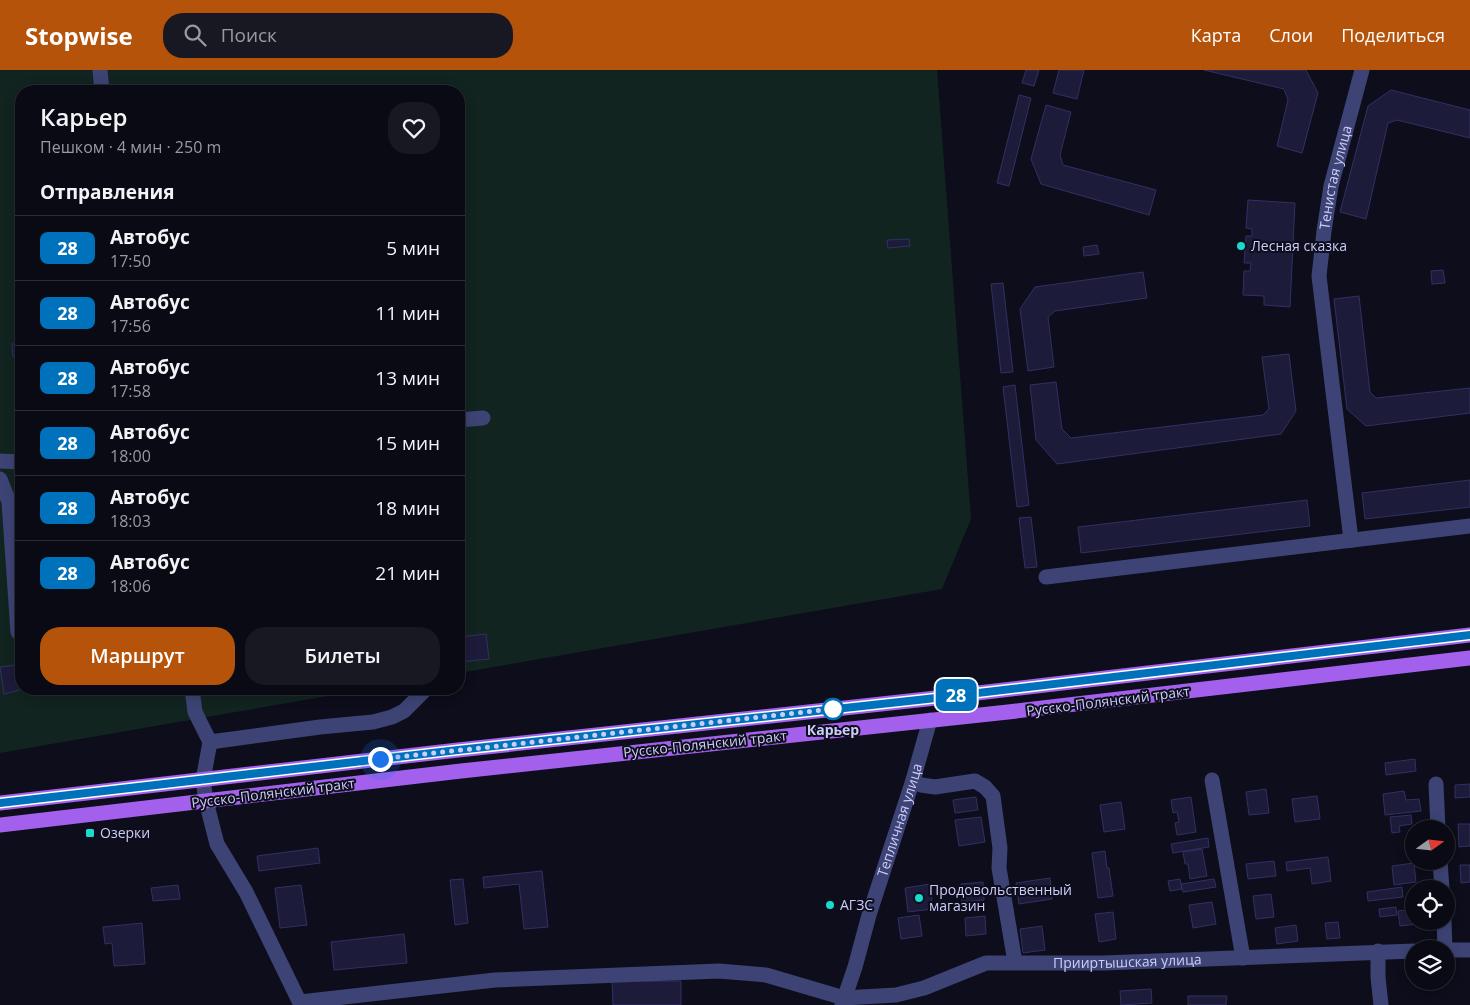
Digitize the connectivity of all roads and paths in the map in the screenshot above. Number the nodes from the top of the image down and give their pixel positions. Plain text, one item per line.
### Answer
1 (100, 70) edge
2 (1362, 70) edge
3 (101, 85) edge
4 (483, 418) dead end
5 (465, 420) edge
6 (0, 461) edge
7 (15, 462) edge
8 (0, 479) edge
9 (1470, 526) edge
10 (1351, 540) junction
11 (1046, 577) dead end
12 (15, 589) edge
13 (1470, 635) edge
14 (1470, 658) edge
15 (193, 695) edge
16 (420, 695) edge
17 (930, 720) junction
18 (210, 742) junction
19 (203, 780) junction
20 (913, 780) junction
21 (1212, 780) dead end
22 (1436, 784) dead end
23 (206, 801) junction
24 (0, 803) edge
25 (1438, 820) edge
26 (0, 825) edge
27 (1455, 950) edge
28 (1470, 950) edge
29 (1378, 951) junction
30 (1405, 951) edge
31 (1243, 958) junction
32 (1015, 962) junction
33 (843, 1001) edge
34 (300, 1004) edge
35 (1381, 1005) edge

1 - 3 street
2 - 10 street, Тенистая улица
4 - 5 street
6 - 7 street
8 - 12 street
9 - 10 street
10 - 11 street
13 - 19 main road, Русско-Полянский тракт
14 - 17 main road, Русско-Полянский тракт
15 - 18 street
16 - 18 street
17 - 20 street, Тепличная улица
17 - 23 main road, Русско-Полянский тракт
18 - 19 street
19 - 23 street
19 - 24 main road, Русско-Полянский тракт
20 - 32 street
20 - 33 street, Тепличная улица
21 - 31 street
22 - 25 street
23 - 26 main road, Русско-Полянский тракт
23 - 34 street
27 - 28 street
29 - 30 street, Прииртышская улица
29 - 31 street, Прииртышская улица
29 - 35 street
31 - 32 street, Прииртышская улица
32 - 33 street, Прииртышская улица
33 - 34 street, Прииртышская улица

